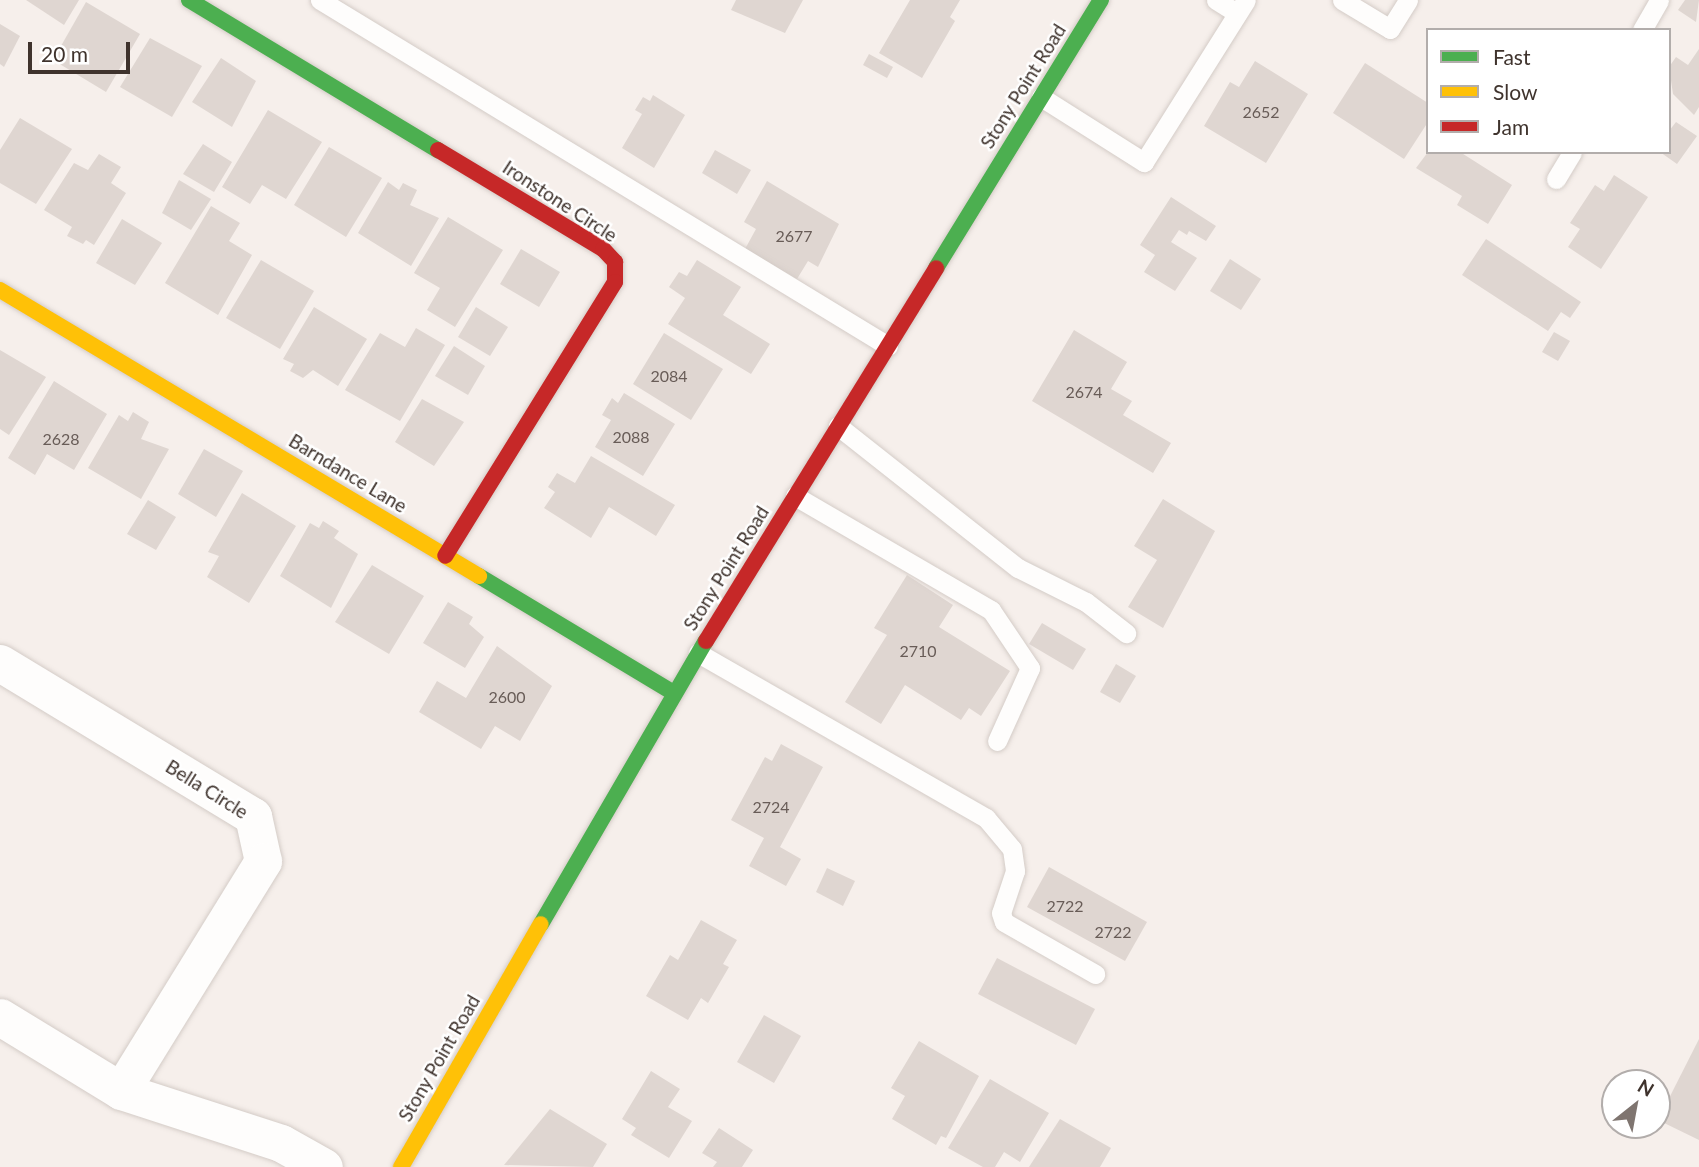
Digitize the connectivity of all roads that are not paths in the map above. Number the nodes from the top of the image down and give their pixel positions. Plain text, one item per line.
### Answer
1 (189, 0) edge
2 (320, 0) edge
3 (1101, 0) edge
4 (1216, 0) edge
5 (1342, 0) edge
6 (1408, 0) edge
7 (1659, 0) edge
8 (1241, 7) edge
9 (1643, 28) edge
10 (1041, 97) junction
11 (1571, 154) edge
12 (1556, 179) dead end
13 (0, 290) edge
14 (888, 346) junction
15 (838, 426) junction
16 (795, 496) junction
17 (445, 556) junction
18 (1126, 632) dead end
19 (698, 653) junction
20 (0, 663) edge
21 (674, 693) junction
22 (997, 741) dead end
23 (1096, 974) dead end
24 (0, 1017) edge
25 (121, 1091) junction
26 (324, 1167) edge
27 (401, 1167) edge

1 - 17 street, Ironstone Circle
2 - 14 lane
3 - 10 street, Stony Point Road
4 - 8 lane
5 - 6 lane
7 - 9 lane
8 - 10 lane
10 - 14 street, Stony Point Road
11 - 12 lane
13 - 17 street, Barndance Lane
14 - 15 street, Stony Point Road
15 - 16 street, Stony Point Road
15 - 18 lane
16 - 19 street, Stony Point Road
16 - 22 lane
17 - 21 street, Barndance Lane
19 - 21 street, Stony Point Road
19 - 23 lane
20 - 25 street, Bella Circle
21 - 27 street, Stony Point Road
24 - 25 street
25 - 26 street

